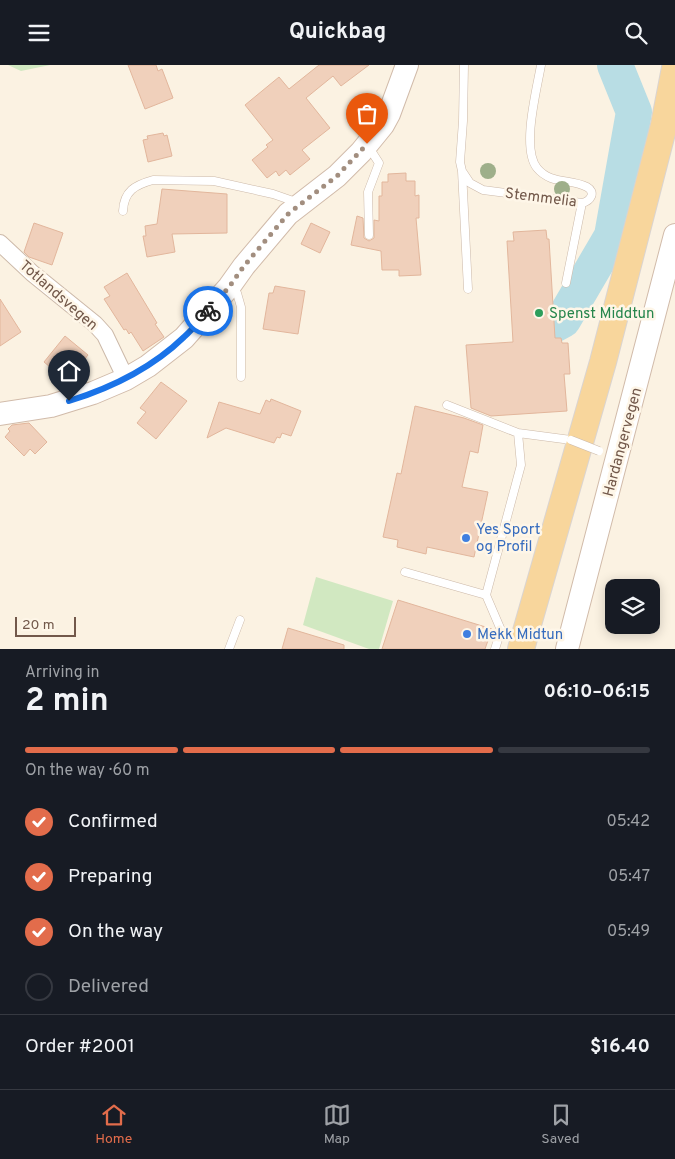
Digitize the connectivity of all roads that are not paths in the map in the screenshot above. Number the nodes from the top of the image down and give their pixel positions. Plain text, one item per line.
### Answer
1 (407, 65) edge
2 (464, 65) edge
3 (541, 65) edge
4 (675, 68) edge
5 (367, 144) junction
6 (462, 171) junction
7 (582, 203) junction
8 (300, 204) junction
9 (123, 211) dead end
10 (369, 235) dead end
11 (675, 235) edge
12 (0, 243) edge
13 (566, 283) dead end
14 (229, 287) junction
15 (468, 289) dead end
16 (241, 377) dead end
17 (126, 379) junction
18 (447, 405) dead end
19 (0, 414) edge
20 (518, 433) junction
21 (609, 453) junction
22 (405, 572) dead end
23 (486, 595) junction
24 (240, 620) dead end
25 (229, 649) edge
26 (495, 649) edge
27 (521, 649) edge
28 (567, 649) edge

1 - 5 main road
2 - 6 lane
3 - 7 lane, Stemmelia
4 - 27 main road
5 - 8 main road
5 - 10 lane
6 - 7 lane, Stemmelia
6 - 15 lane
7 - 13 lane
8 - 9 lane
8 - 14 main road
11 - 21 main road, Hardangervegen
12 - 17 street, Totlandsvegen
14 - 16 lane
14 - 17 main road
17 - 19 main road
18 - 20 lane
20 - 21 lane, bridge
20 - 23 lane
21 - 28 main road, Hardangervegen
22 - 23 lane
23 - 26 lane
24 - 25 lane

